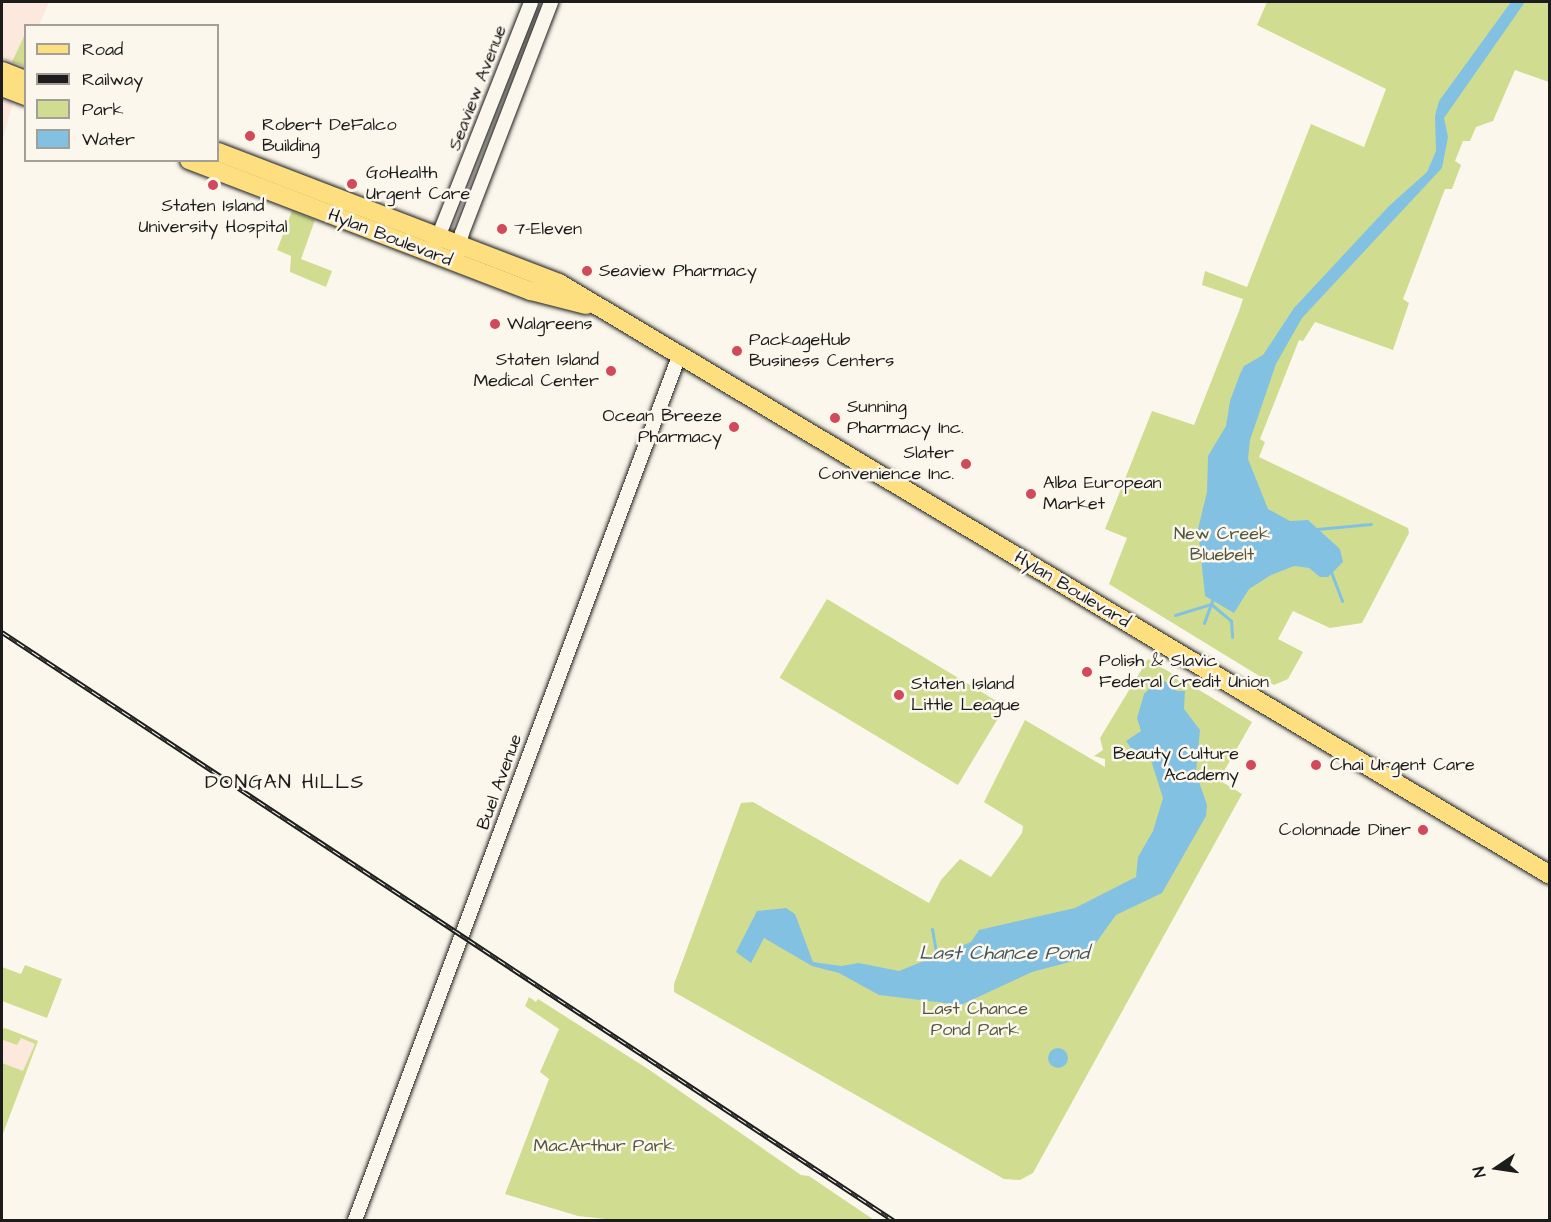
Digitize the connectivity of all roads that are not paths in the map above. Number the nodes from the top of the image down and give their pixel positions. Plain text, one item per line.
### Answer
1 (531, 2) edge
2 (551, 2) edge
3 (2, 71) edge
4 (24, 79) edge
5 (2, 87) edge
6 (24, 95) edge
7 (219, 152) edge
8 (195, 162) edge
9 (435, 245) junction
10 (458, 254) junction
11 (679, 356) junction
12 (1550, 875) edge
13 (355, 1221) edge

1 - 9 street, Seaview Avenue
2 - 10 street, Seaview Avenue
3 - 4 main road
5 - 6 main road
7 - 9 main road, Hylan Boulevard
8 - 9 main road, Hylan Boulevard
9 - 10 main road, Hylan Boulevard
10 - 11 main road, Hylan Boulevard
11 - 12 main road, Hylan Boulevard
11 - 13 street, Buel Avenue

